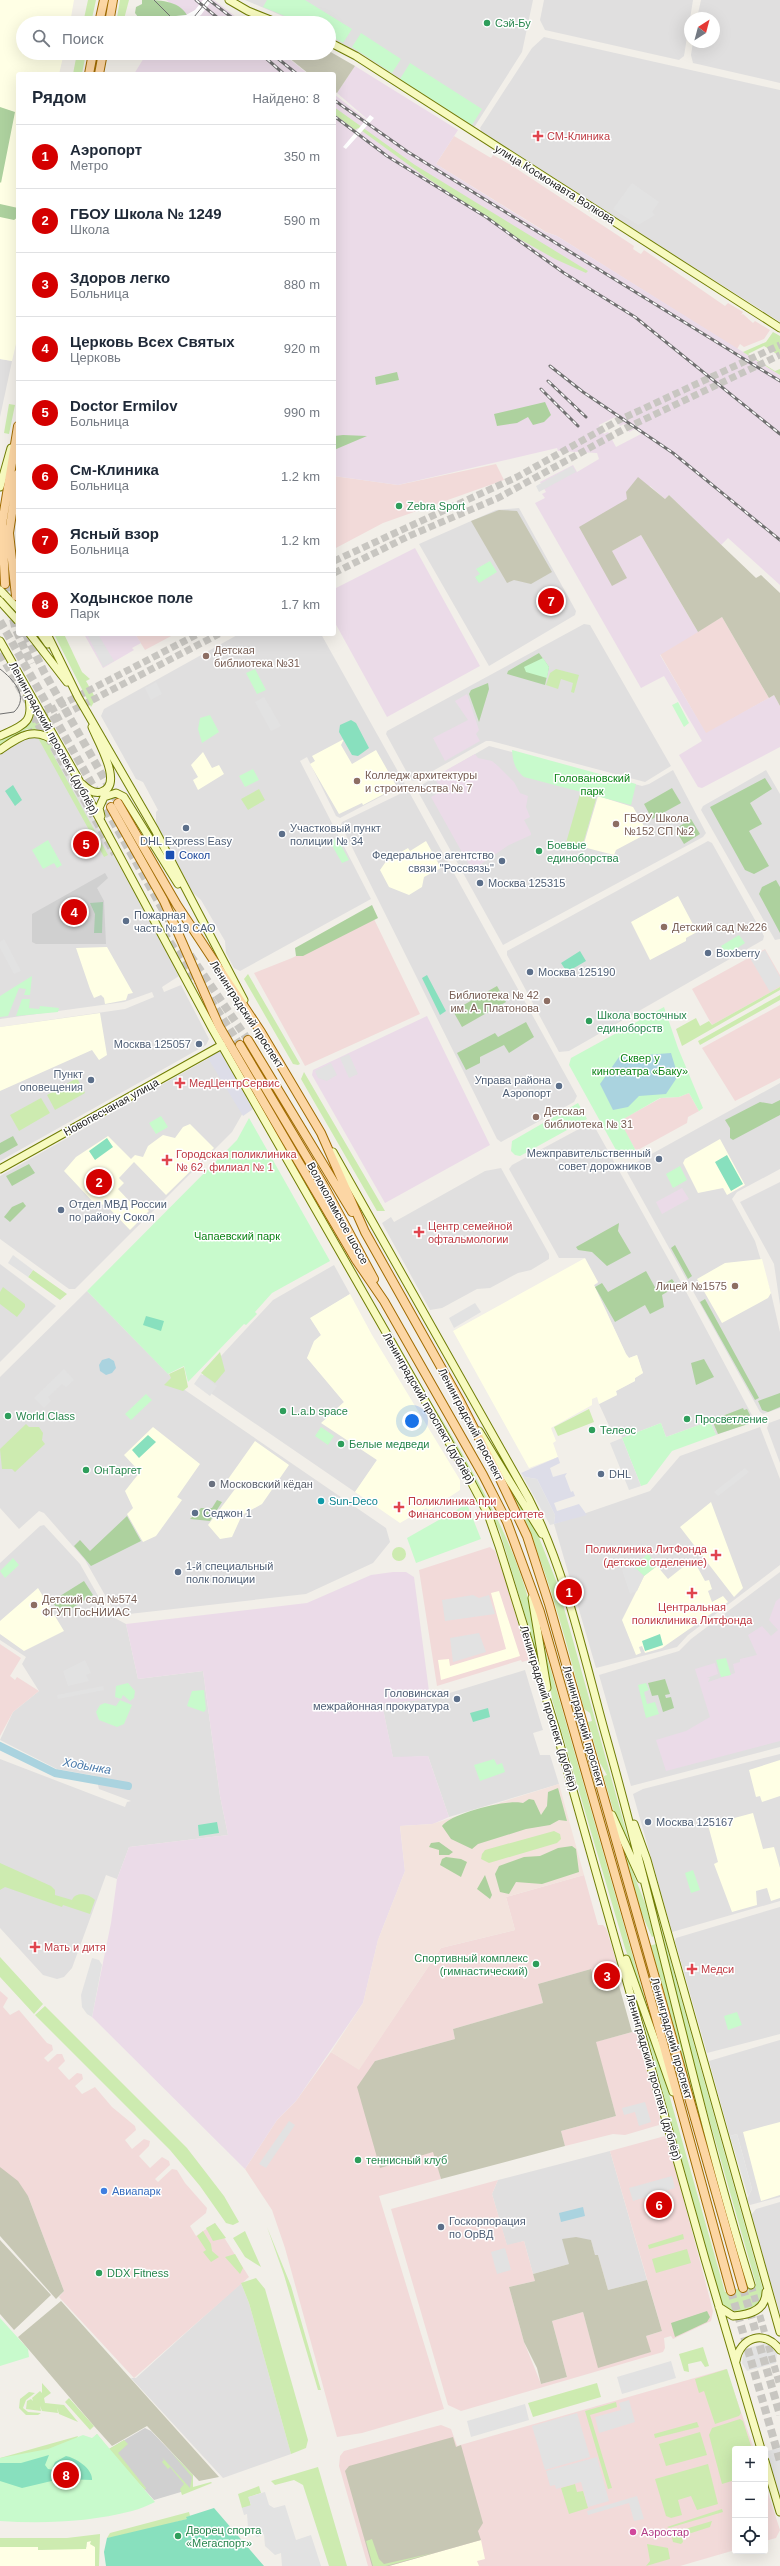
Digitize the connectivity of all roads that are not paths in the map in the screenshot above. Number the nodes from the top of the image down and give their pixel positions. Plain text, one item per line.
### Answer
1 (104, 0) edge
2 (113, 0) edge
3 (229, 0) edge
4 (101, 16) edge
5 (110, 16) edge
6 (260, 16) edge
7 (336, 46) edge
8 (92, 60) edge
9 (102, 60) edge
10 (89, 72) edge
11 (99, 72) edge
12 (780, 328) edge
13 (16, 430) edge
14 (16, 438) edge
15 (0, 486) edge
16 (16, 487) edge
17 (2, 587) edge
18 (16, 596) dead end
19 (0, 601) edge
20 (16, 606) edge
21 (16, 619) edge
22 (32, 636) edge
23 (42, 636) edge
24 (48, 636) edge
25 (0, 641) edge
26 (58, 657) junction
27 (25, 684) junction
28 (78, 697) junction
29 (85, 709) junction
30 (0, 736) edge
31 (59, 745) junction
32 (0, 750) edge
33 (76, 775) junction
34 (106, 832) junction
35 (195, 910) junction
36 (261, 1032) junction
37 (248, 1040) tunnel mouth
38 (222, 1045) junction
39 (240, 1045) tunnel mouth
40 (321, 1133) junction
41 (0, 1169) edge
42 (365, 1232) junction
43 (384, 1301) junction
44 (460, 1401) junction
45 (554, 1555) junction
46 (528, 1580) junction
47 (555, 1725) junction
48 (620, 1785) junction
49 (602, 1791) junction
50 (646, 1890) junction
51 (611, 1919) junction
52 (687, 2132) junction
53 (747, 2286) joint
54 (766, 2287) junction
55 (731, 2291) tunnel mouth
56 (717, 2301) junction
57 (780, 2332) edge
58 (780, 2350) edge
59 (736, 2362) junction
60 (760, 2446) edge
61 (768, 2471) edge
62 (779, 2506) edge
63 (780, 2512) edge

1 - 4 main road
2 - 5 main road
3 - 6 main road
7 - 12 main road, улица Космонавта Волкова
8 - 10 main road
9 - 11 main road
13 - 15 main road
14 - 17 main road
16 - 18 main road
17 - 20 main road
19 - 21 main road, bridge
22 - 28 main road
23 - 26 main road
24 - 26 main road
25 - 27 main road, Ленинградский проспект (дублёр)
26 - 28 main road
27 - 30 main road
27 - 31 main road, Ленинградский проспект (дублёр)
28 - 29 main road
29 - 33 main road
29 - 35 main road
31 - 32 main road
31 - 33 main road, Ленинградский проспект (дублёр)
33 - 34 main road, Ленинградский проспект (дублёр)
34 - 35 main road
34 - 38 main road, Ленинградский проспект (дублёр)
35 - 36 main road
36 - 40 main road, Ленинградский проспект
36 - 43 main road, Ленинградский проспект
37 - 42 main road, Волоколамское шоссе
38 - 41 main road, Новопесчаная улица
38 - 47 main road, Ленинградский проспект (дублёр)
39 - 43 main road, Волоколамское шоссе
40 - 42 main road, Ленинградский проспект
40 - 45 main road
42 - 44 main road, Ленинградский проспект
43 - 46 main road, Ленинградский проспект
44 - 45 main road
44 - 49 main road, Ленинградский проспект
45 - 48 main road
46 - 47 main road
46 - 52 main road, Ленинградский проспект
47 - 51 main road, Ленинградский проспект (дублёр)
48 - 50 main road
48 - 54 main road
49 - 50 main road
49 - 53 main road, Ленинградский проспект
50 - 53 main road
51 - 52 main road
51 - 56 main road, Ленинградский проспект (дублёр)
52 - 55 main road, Ленинградский проспект
54 - 56 main road
54 - 57 main road
56 - 59 main road, Ленинградский проспект (дублёр)
58 - 59 main road
59 - 60 main road, Ленинградский проспект (дублёр)
61 - 62 main road
62 - 63 main road

